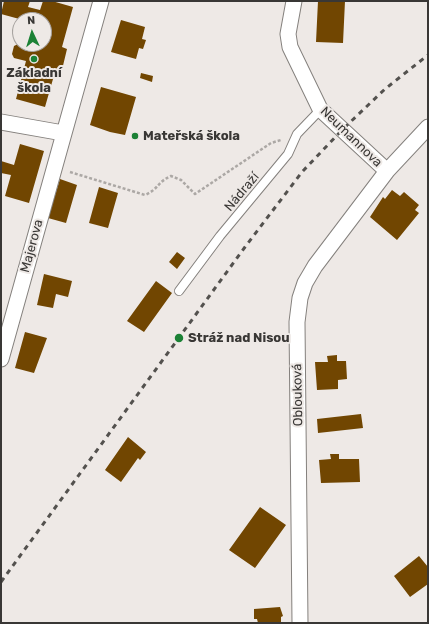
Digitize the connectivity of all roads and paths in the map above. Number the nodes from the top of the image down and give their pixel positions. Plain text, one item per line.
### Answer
1 (101, 1) edge
2 (294, 1) edge
3 (322, 108) junction
4 (1, 122) edge
5 (428, 127) edge
6 (63, 133) junction
7 (298, 134) junction
8 (54, 167) junction
9 (387, 171) junction
10 (179, 291) dead end
11 (1, 359) edge
12 (300, 623) edge

1 - 6 street, Majerova
2 - 3 street, Neumannova
3 - 7 lane, Nádraží
3 - 9 street, Neumannova
4 - 6 street
5 - 9 street, Neumannova
6 - 8 street, Majerova
7 - 8 path
7 - 10 lane, Nádraží
8 - 11 street, Majerova
9 - 12 street, Oblouková

